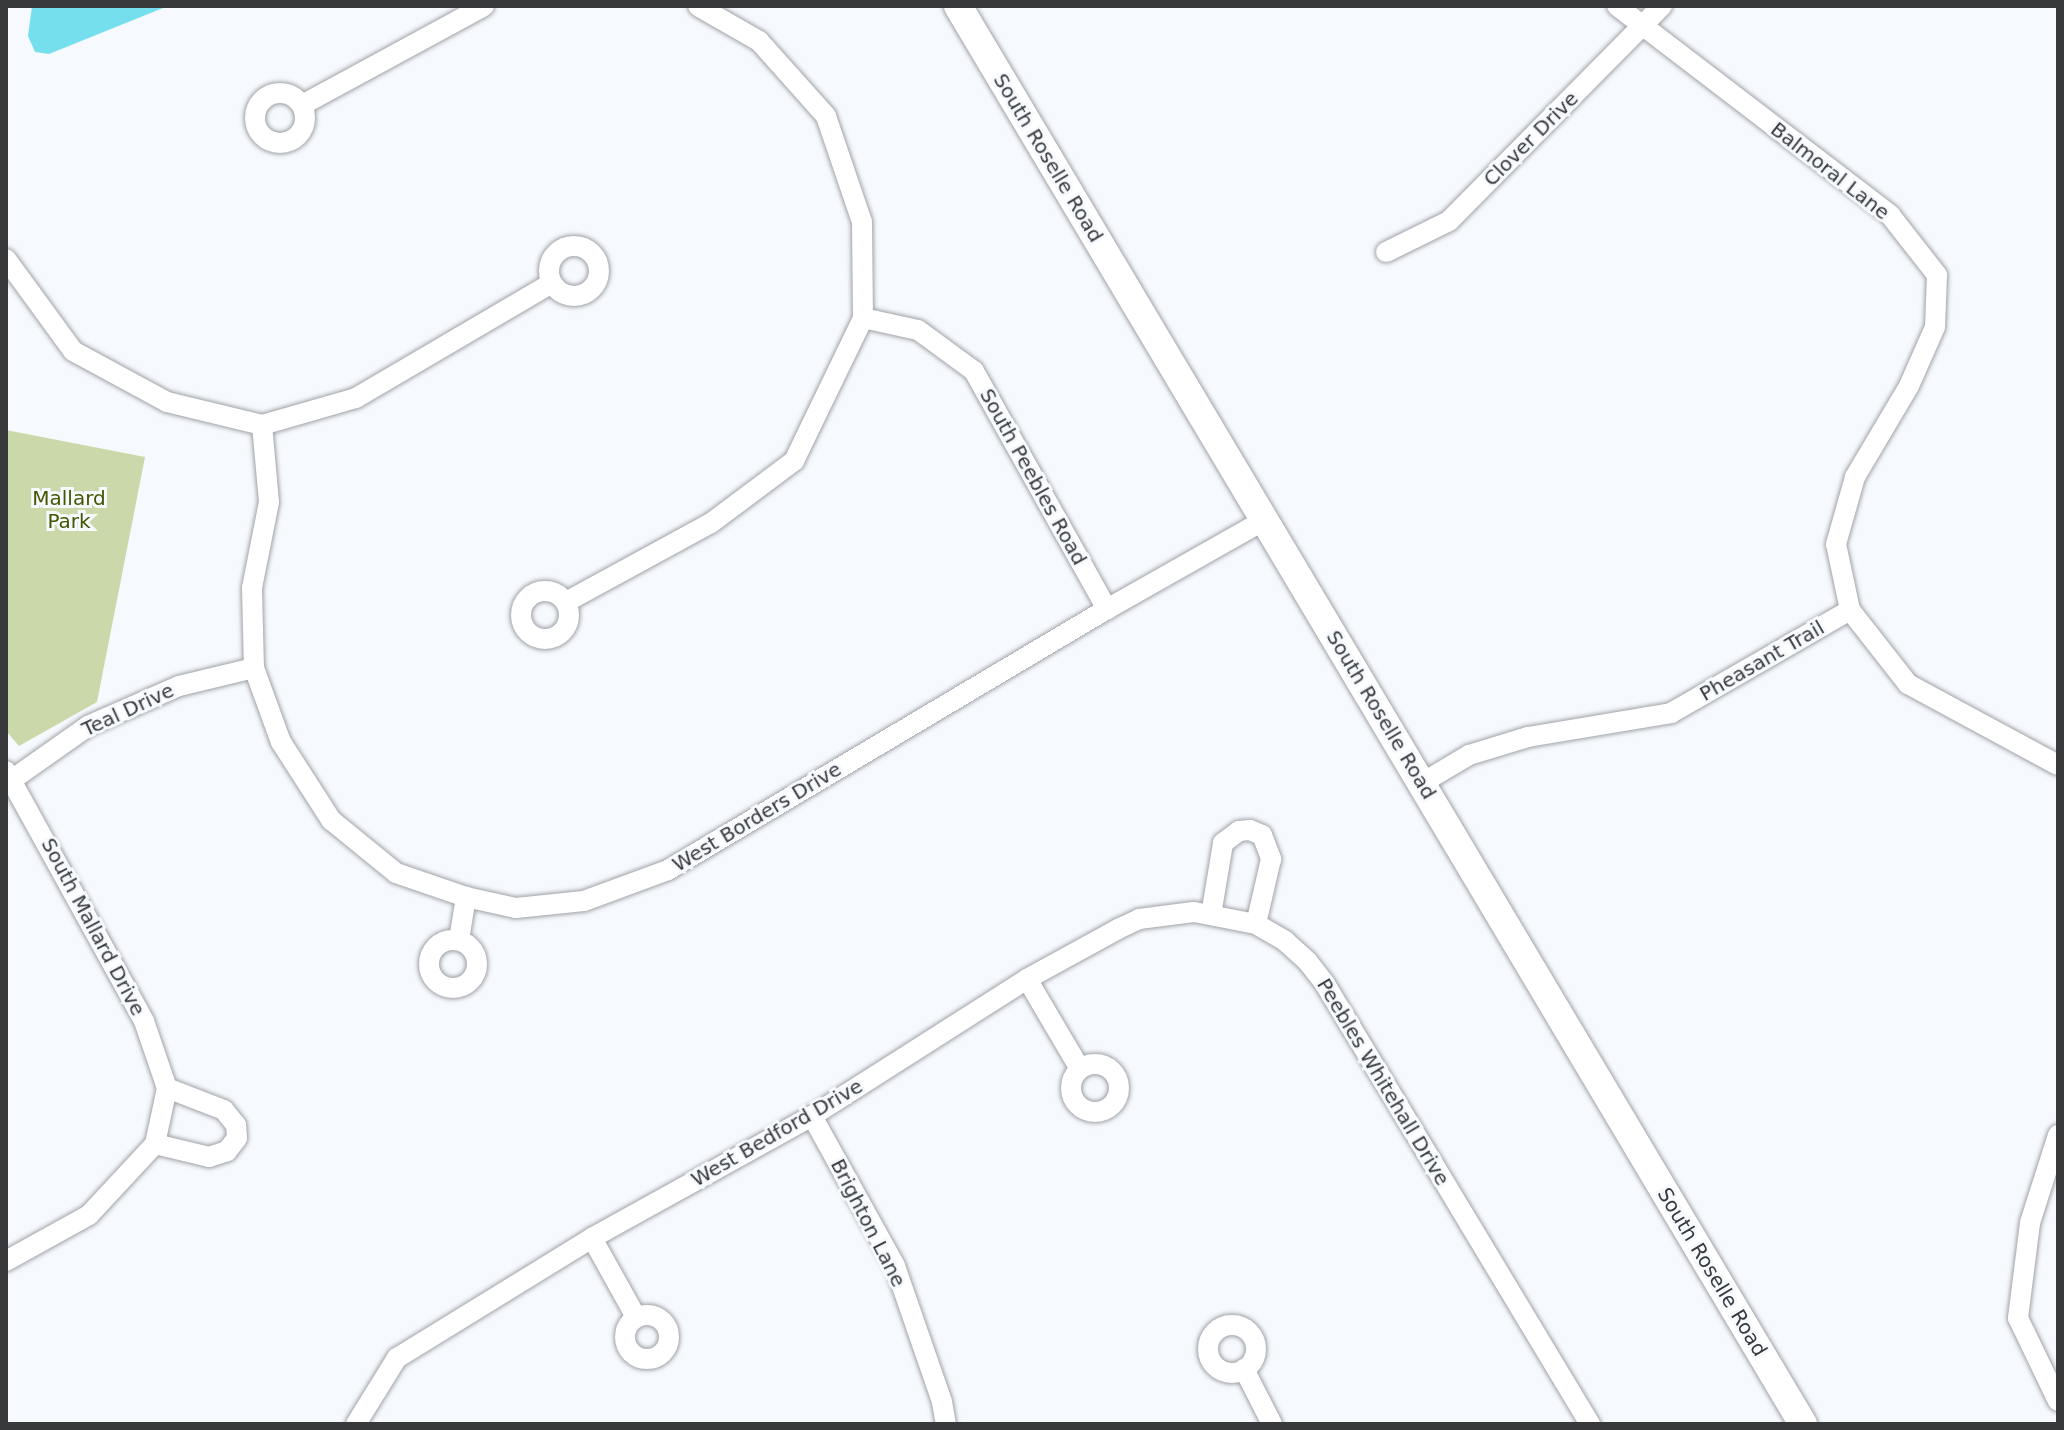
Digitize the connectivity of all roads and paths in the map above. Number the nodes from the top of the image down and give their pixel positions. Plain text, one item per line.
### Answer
1 (484, 6) edge
2 (698, 6) edge
3 (958, 6) edge
4 (1617, 6) edge
5 (1662, 6) edge
6 (1642, 26) junction
7 (302, 105) dead end
8 (1386, 252) dead end
9 (6, 259) edge
10 (552, 283) dead end
11 (863, 318) junction
12 (262, 425) junction
13 (1264, 520) junction
14 (566, 602) dead end
15 (1107, 609) junction
16 (1850, 610) junction
17 (254, 668) junction
18 (2058, 765) edge
19 (10, 775) edge
20 (1422, 783) junction
21 (466, 897) junction
22 (1211, 915) junction
23 (1247, 921) junction
24 (459, 940) dead end
25 (1027, 979) junction
26 (1080, 1069) dead end
27 (167, 1088) junction
28 (812, 1116) junction
29 (2058, 1135) edge
30 (155, 1144) junction
31 (592, 1238) junction
32 (6, 1261) edge
33 (636, 1317) dead end
34 (1244, 1369) dead end
35 (2058, 1401) edge
36 (356, 1424) edge
37 (946, 1424) edge
38 (1272, 1424) edge
39 (1590, 1424) edge
40 (1803, 1424) edge

1 - 7 street
2 - 11 street
3 - 13 main road, South Roselle Road
4 - 6 street, Balmoral Lane
5 - 6 street, Clover Drive
6 - 8 street, Clover Drive
6 - 16 street, Balmoral Lane
9 - 12 street
10 - 12 street
11 - 14 street
11 - 15 street, South Peebles Road
12 - 17 street, West Borders Drive
13 - 15 street, West Borders Drive
13 - 20 main road, South Roselle Road
15 - 21 street, West Borders Drive
16 - 18 street
16 - 20 street, Pheasant Trail
17 - 19 street, Teal Drive
17 - 21 street, West Borders Drive
19 - 27 street, South Mallard Drive
20 - 40 main road, South Roselle Road
21 - 24 street
22 - 23 street, West Bedford Drive
22 - 23 street
22 - 25 street, West Bedford Drive
23 - 39 street, Peebles Whitehall Drive
25 - 26 street
25 - 28 street, West Bedford Drive
27 - 30 street
27 - 30 street
28 - 31 street, West Bedford Drive
28 - 37 street, Brighton Lane
29 - 35 street
30 - 32 street
31 - 33 street
31 - 36 street, West Bedford Drive
34 - 38 street

